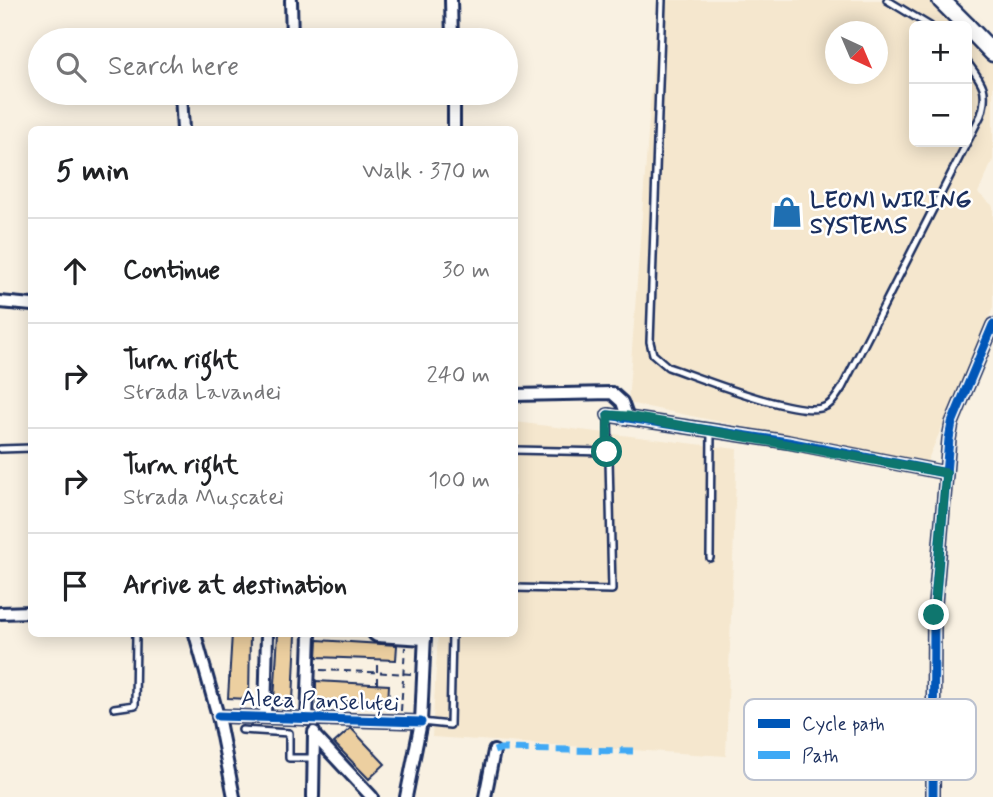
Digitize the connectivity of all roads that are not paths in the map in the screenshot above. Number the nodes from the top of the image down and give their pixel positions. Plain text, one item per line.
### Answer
1 (291, 0) edge
2 (451, 0) edge
3 (662, 0) edge
4 (887, 0) edge
5 (941, 0) edge
6 (922, 21) edge
7 (962, 21) edge
8 (292, 28) edge
9 (452, 28) edge
10 (972, 31) edge
11 (993, 53) edge
12 (972, 69) edge
13 (182, 105) edge
14 (453, 105) edge
15 (183, 126) edge
16 (454, 126) edge
17 (0, 302) edge
18 (28, 305) edge
19 (993, 326) edge
20 (518, 395) edge
21 (608, 415) joint
22 (627, 416) junction
23 (710, 429) junction
24 (0, 449) edge
25 (28, 449) edge
26 (518, 450) edge
27 (607, 452) junction
28 (946, 473) junction
29 (710, 558) dead end
30 (518, 588) edge
31 (28, 612) edge
32 (0, 613) edge
33 (136, 637) edge
34 (196, 637) edge
35 (267, 637) edge
36 (310, 637) edge
37 (393, 637) edge
38 (419, 637) edge
39 (425, 637) edge
40 (452, 637) edge
41 (934, 699) edge
42 (114, 708) dead end
43 (218, 716) junction
44 (265, 717) junction
45 (311, 719) junction
46 (421, 722) junction
47 (242, 730) dead end
48 (314, 735) junction
49 (494, 751) dead end
50 (313, 758) junction
51 (234, 797) edge
52 (313, 797) edge
53 (372, 797) edge
54 (406, 797) edge
55 (485, 797) edge

1 - 8 street
2 - 9 street
3 - 12 lane
4 - 6 lane
5 - 7 street
10 - 11 street
13 - 15 street
14 - 16 street
17 - 18 street
19 - 28 street
20 - 22 street
21 - 22 street
21 - 27 lane
22 - 23 street
23 - 28 street
23 - 29 lane
24 - 25 lane
26 - 27 lane
27 - 30 lane
28 - 41 street
31 - 32 street
33 - 42 lane
34 - 43 street
35 - 44 street
36 - 45 street
37 - 38 street
39 - 46 street
40 - 46 lane
43 - 44 street, Aleea Panseluței
43 - 51 street
44 - 45 street, Aleea Panseluței
45 - 46 street, Aleea Panseluței
45 - 48 street
46 - 54 street
47 - 50 lane
48 - 50 street
48 - 53 street
49 - 55 street
50 - 52 street

